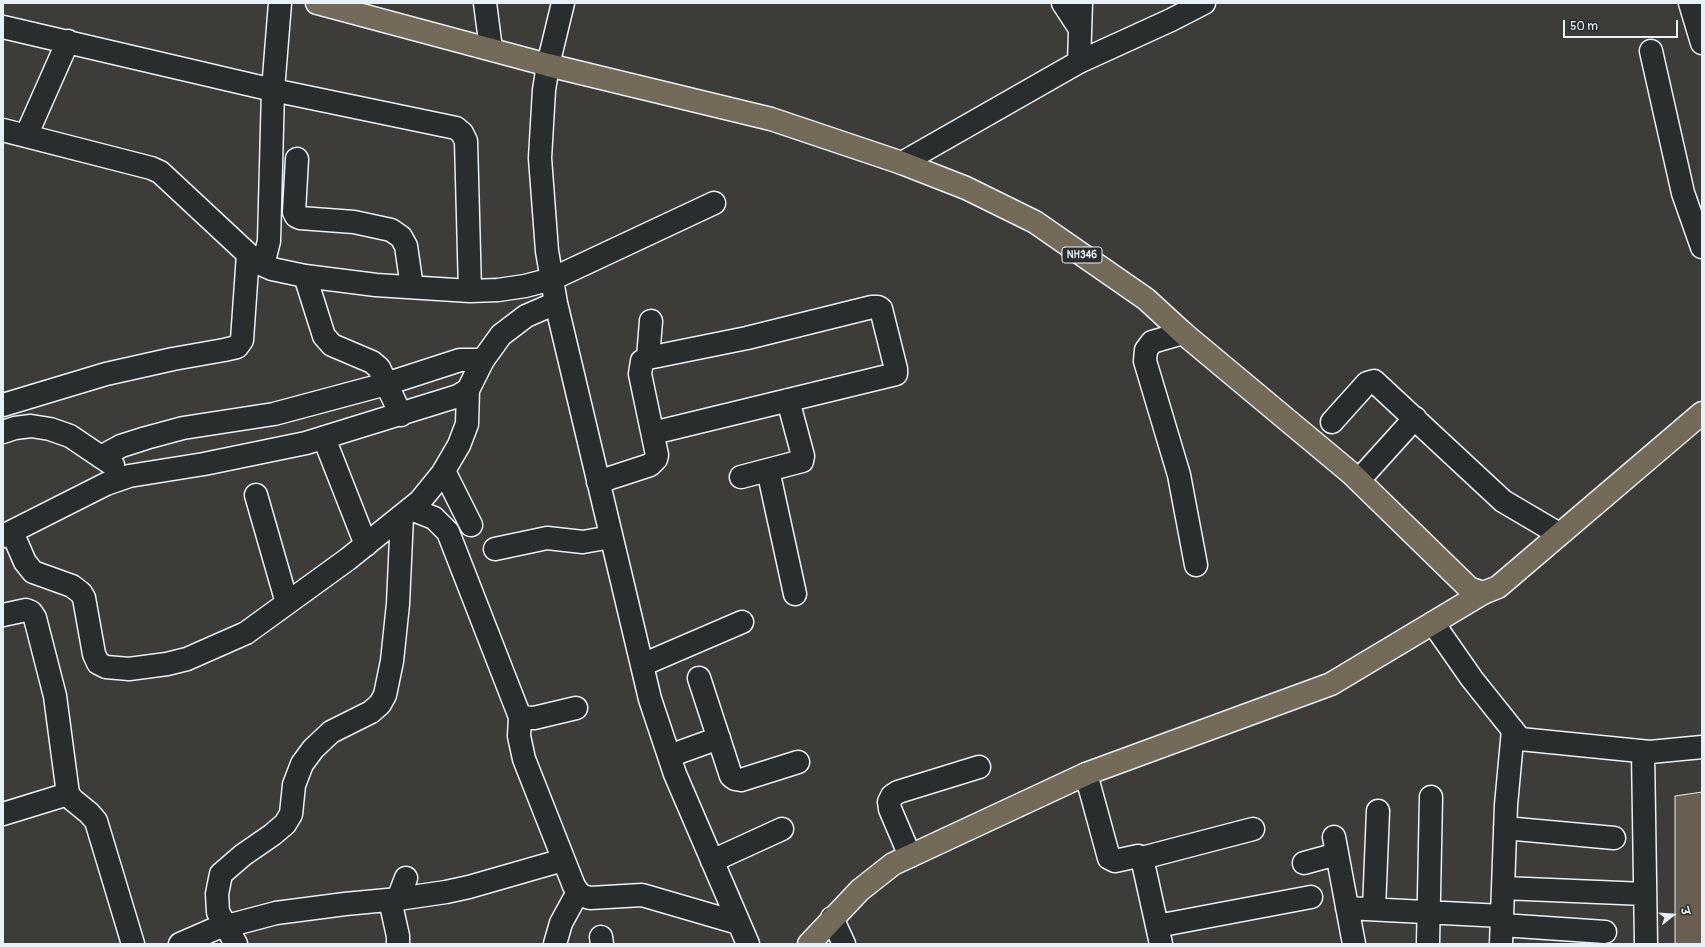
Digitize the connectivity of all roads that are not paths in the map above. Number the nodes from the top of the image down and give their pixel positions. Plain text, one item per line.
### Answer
1 (280, 3) edge
2 (317, 3) edge
3 (485, 3) edge
4 (563, 3) edge
5 (1063, 3) edge
6 (1081, 3) edge
7 (1204, 3) edge
8 (1690, 3) edge
9 (3, 27) edge
10 (1080, 29) junction
11 (68, 41) junction
12 (1702, 43) edge
13 (491, 49) junction
14 (1651, 51) dead end
15 (1080, 62) junction
16 (548, 65) junction
17 (273, 90) junction
18 (3, 130) edge
19 (26, 136) junction
20 (297, 159) dead end
21 (902, 163) junction
22 (714, 203) dead end
23 (1702, 246) edge
24 (256, 260) junction
25 (305, 276) junction
26 (552, 278) junction
27 (412, 287) junction
28 (470, 291) junction
29 (556, 303) junction
30 (651, 321) dead end
31 (1183, 333) junction
32 (648, 358) junction
33 (484, 360) junction
34 (386, 384) junction
35 (468, 390) junction
36 (788, 400) junction
37 (3, 405) edge
38 (1702, 414) edge
39 (400, 415) junction
40 (1415, 418) junction
41 (1332, 422) dead end
42 (3, 432) edge
43 (653, 433) junction
44 (324, 438) junction
45 (101, 457) junction
46 (768, 470) junction
47 (444, 471) junction
48 (130, 476) junction
49 (741, 477) dead end
50 (1359, 480) junction
51 (598, 482) junction
52 (256, 495) dead end
53 (406, 512) junction
54 (471, 525) dead end
55 (7, 534) edge
56 (1559, 534) junction
57 (611, 537) junction
58 (366, 545) junction
59 (495, 549) dead end
60 (1196, 566) dead end
61 (1483, 593) junction
62 (795, 594) dead end
63 (287, 603) junction
64 (3, 615) edge
65 (742, 622) dead end
66 (1433, 623) junction
67 (642, 666) junction
68 (698, 678) dead end
69 (576, 708) dead end
70 (520, 717) junction
71 (1513, 730) junction
72 (719, 738) junction
73 (1702, 747) edge
74 (1643, 752) junction
75 (669, 756) junction
76 (798, 762) dead end
77 (979, 767) dead end
78 (1086, 774) junction
79 (68, 794) junction
80 (1431, 797) dead end
81 (1378, 811) dead end
82 (3, 814) edge
83 (1505, 828) junction
84 (1253, 829) dead end
85 (782, 830) dead end
86 (1614, 838) dead end
87 (910, 856) junction
88 (1142, 858) junction
89 (564, 860) junction
90 (712, 861) junction
91 (1304, 862) dead end
92 (406, 878) dead end
93 (1503, 888) junction
94 (578, 892) junction
95 (1645, 894) junction
96 (1311, 896) dead end
97 (394, 900) junction
98 (1347, 908) junction
99 (1374, 909) junction
100 (1428, 912) junction
101 (832, 918) junction
102 (738, 923) junction
103 (1502, 928) edge
104 (229, 931) edge
105 (1605, 932) dead end
106 (1159, 935) edge
107 (133, 944) edge
108 (180, 944) edge
109 (398, 944) edge
110 (555, 944) edge
111 (748, 944) edge
112 (809, 944) edge
113 (844, 944) edge
114 (1354, 944) edge
115 (1428, 944) edge
116 (1646, 944) edge

1 - 17 street
2 - 13 main road, NH346
3 - 13 street
4 - 16 street
5 - 10 street
6 - 10 street
7 - 15 street
8 - 12 street
9 - 11 street
10 - 15 street
11 - 17 street
11 - 19 street
13 - 16 main road, NH346
14 - 23 street
15 - 21 street
16 - 21 main road, NH346
16 - 26 street
17 - 24 street
17 - 28 street
18 - 19 street
19 - 24 street
20 - 27 street
21 - 31 main road, NH346
22 - 26 street
24 - 25 street
24 - 37 street
25 - 27 street
25 - 34 street
26 - 28 street
26 - 29 street
27 - 28 street
29 - 33 street
29 - 51 street
30 - 32 street
31 - 50 main road, NH346
31 - 60 street
32 - 36 street
32 - 43 street
33 - 34 street
33 - 35 street
34 - 39 street
34 - 45 street
35 - 39 street
35 - 47 street
36 - 43 street
36 - 46 street
38 - 56 main road
39 - 44 street
40 - 41 street
40 - 50 street
40 - 56 street
42 - 45 street
43 - 51 street
44 - 48 street
44 - 58 street
45 - 48 street
46 - 49 street
46 - 62 street
47 - 53 street
47 - 54 street
48 - 55 street
50 - 61 main road, NH346
51 - 57 street
52 - 63 street
53 - 58 street
53 - 70 street
53 - 104 street
55 - 63 street
56 - 61 main road
57 - 59 street
57 - 67 street
58 - 63 street
61 - 66 main road
64 - 79 street
65 - 67 street
66 - 71 street
66 - 78 main road
67 - 75 street
68 - 72 street
69 - 70 street
70 - 89 street
71 - 74 street
71 - 83 street
72 - 75 street
72 - 76 street
73 - 74 street
74 - 95 street
75 - 90 street
77 - 87 street
78 - 87 main road
78 - 88 street
79 - 82 street
79 - 107 street
80 - 100 street
81 - 99 street
83 - 86 street
83 - 93 street
84 - 88 street
85 - 90 street
87 - 101 main road
88 - 106 street
89 - 94 street
89 - 97 street
90 - 102 street
91 - 98 street
92 - 97 street
93 - 95 street
93 - 103 street
94 - 102 street
94 - 110 street
95 - 116 street
96 - 106 street
97 - 104 street
97 - 109 street
98 - 99 street
98 - 114 street
99 - 100 street
100 - 103 street
100 - 115 street
101 - 112 main road
101 - 113 street
102 - 111 street
103 - 105 street
104 - 108 street

